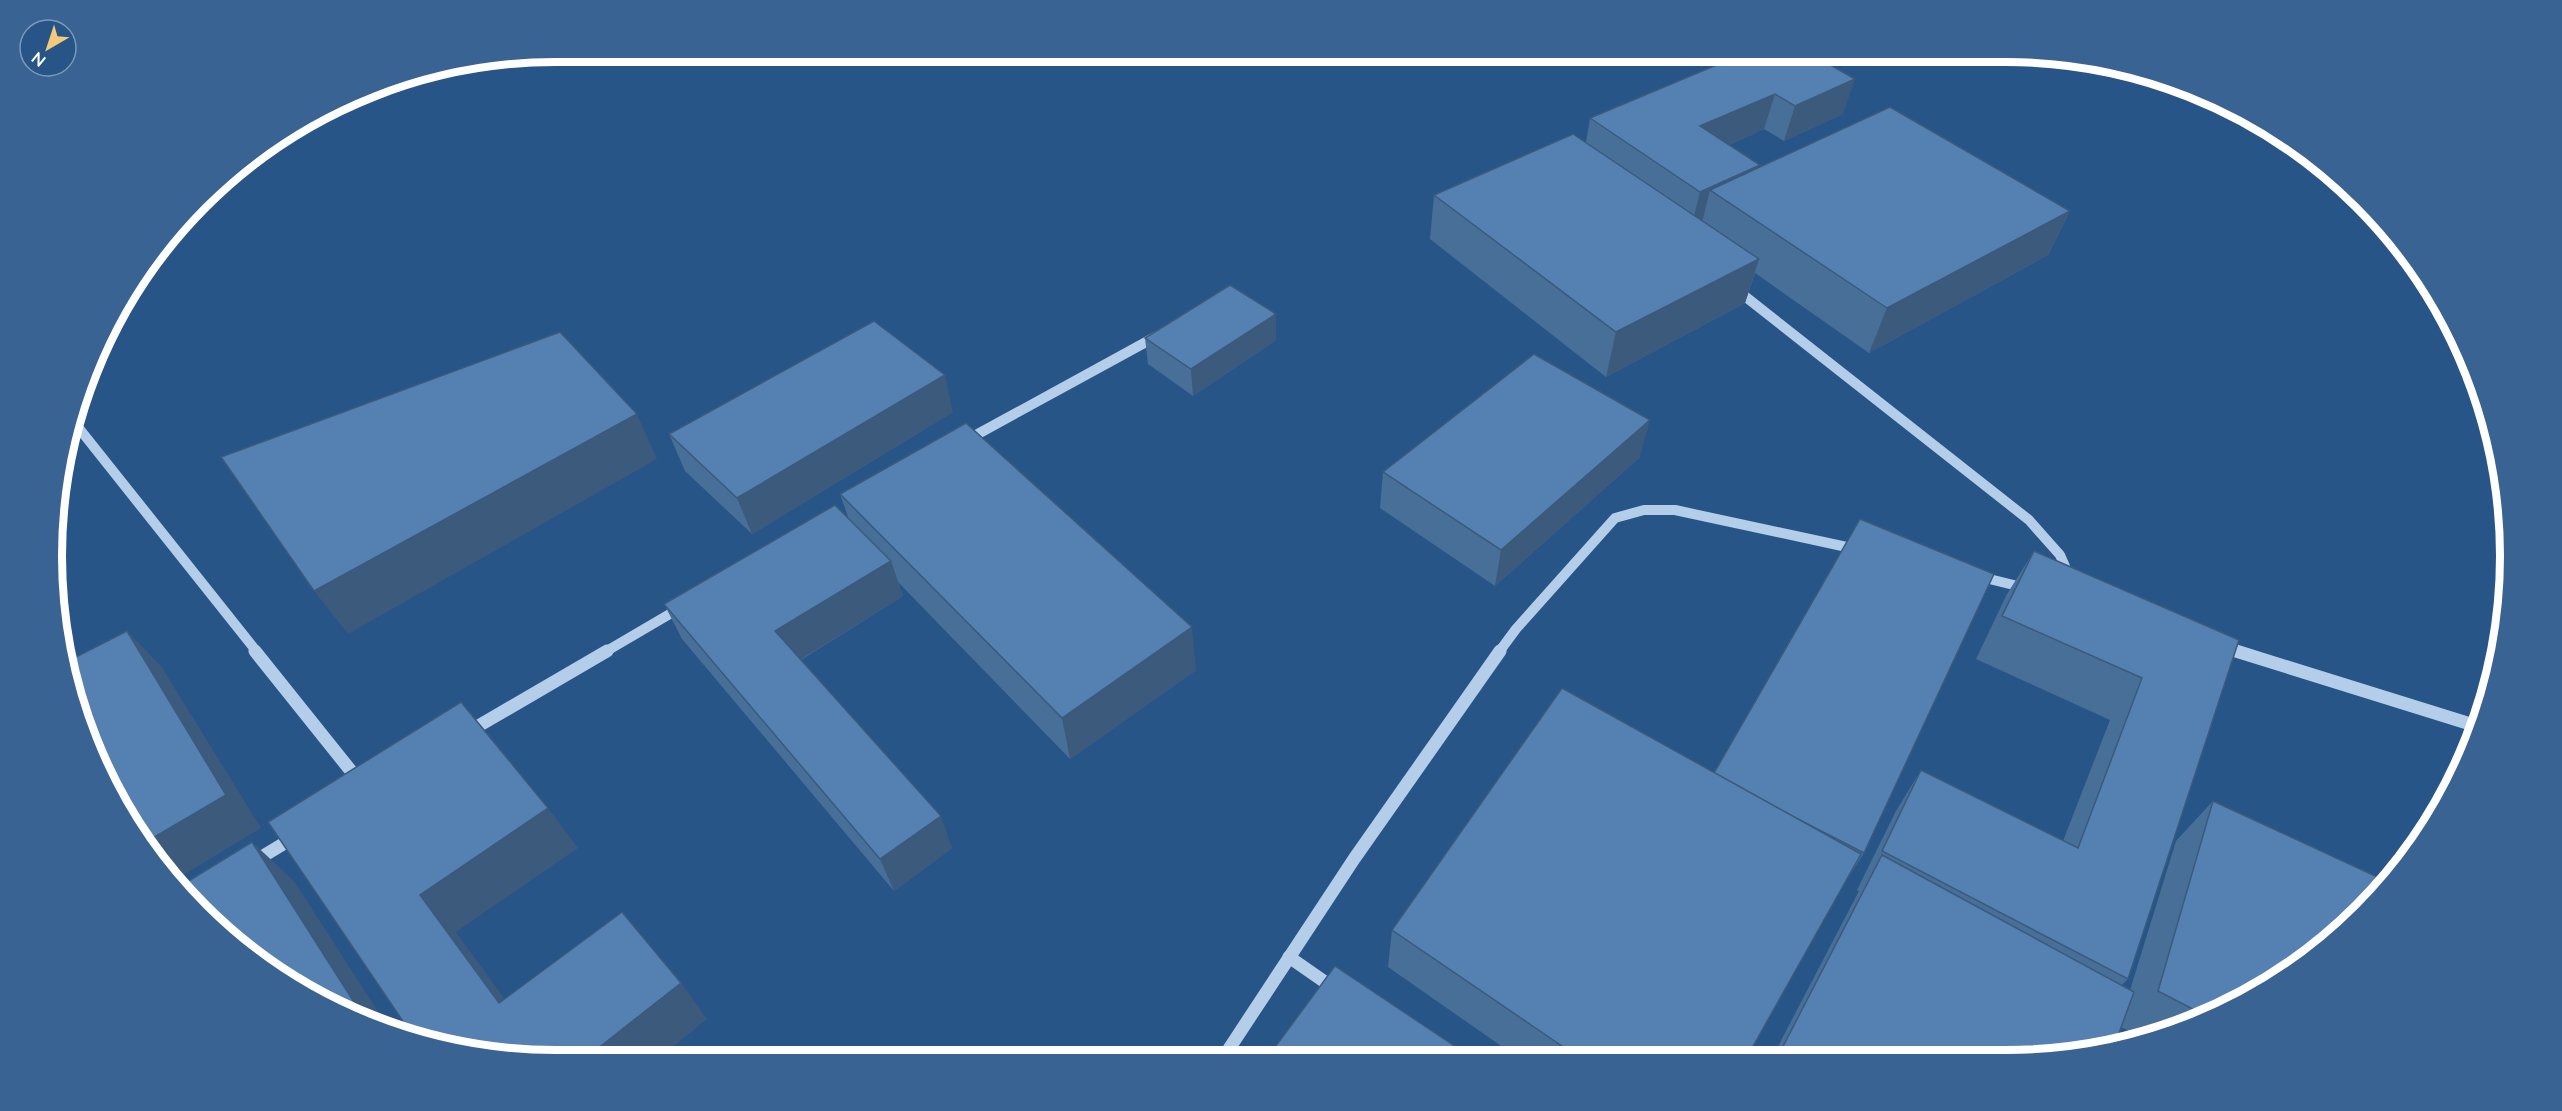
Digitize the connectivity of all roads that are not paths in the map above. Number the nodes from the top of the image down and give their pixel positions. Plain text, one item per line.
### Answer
1 (1729, 284) edge
2 (1167, 331) edge
3 (78, 427) edge
4 (954, 447) edge
5 (1868, 551) edge
6 (1960, 573) edge
7 (2072, 590) edge
8 (2040, 591) edge
9 (686, 604) edge
10 (2209, 642) edge
11 (2470, 724) edge
12 (460, 737) edge
13 (357, 797) edge
14 (300, 833) edge
15 (242, 870) edge
16 (1289, 957) junction
17 (1347, 997) edge
18 (1228, 1050) edge

1 - 7 street
2 - 4 street
3 - 13 street
5 - 16 street
6 - 8 street
9 - 12 street
10 - 11 street
14 - 15 street
16 - 17 street
16 - 18 street

